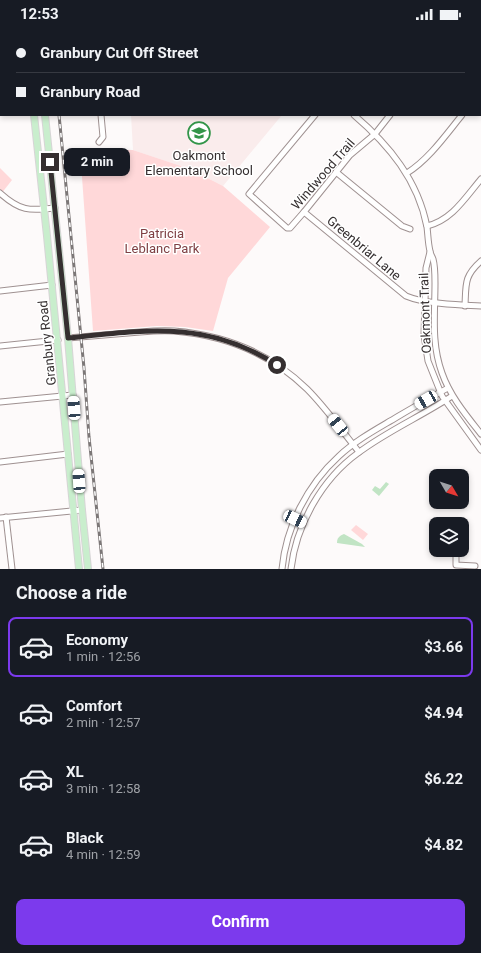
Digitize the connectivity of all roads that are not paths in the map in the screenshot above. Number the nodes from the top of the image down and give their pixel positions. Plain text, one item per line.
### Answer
1 (34, 116) edge
2 (45, 116) edge
3 (101, 116) edge
4 (313, 116) edge
5 (355, 116) edge
6 (389, 116) edge
7 (461, 116) edge
8 (375, 134) junction
9 (99, 142) dead end
10 (336, 172) junction
11 (407, 173) junction
12 (481, 179) edge
13 (0, 193) edge
14 (55, 208) junction
15 (45, 209) junction
16 (304, 212) junction
17 (427, 226) junction
18 (410, 229) dead end
19 (430, 252) junction
20 (481, 261) edge
21 (52, 285) junction
22 (0, 291) edge
23 (424, 301) junction
24 (435, 302) junction
25 (465, 306) junction
26 (481, 306) edge
27 (56, 319) junction
28 (68, 338) junction
29 (58, 340) junction
30 (0, 346) edge
31 (59, 356) junction
32 (448, 388) junction
33 (440, 392) junction
34 (73, 395) junction
35 (63, 396) junction
36 (452, 396) junction
37 (445, 401) junction
38 (0, 402) edge
39 (481, 434) edge
40 (353, 444) junction
41 (481, 450) edge
42 (359, 452) junction
43 (68, 454) junction
44 (0, 462) edge
45 (82, 510) junction
46 (74, 511) junction
47 (6, 517) junction
48 (0, 518) edge
49 (295, 519) junction
50 (303, 523) junction
51 (293, 526) junction
52 (300, 531) junction
53 (456, 557) edge
54 (475, 566) dead end
55 (12, 569) edge
56 (79, 569) edge
57 (88, 569) edge
58 (282, 569) edge
59 (291, 569) edge

1 - 15 main road, Granbury Road
2 - 14 main road, Granbury Road
3 - 9 street
4 - 16 street, Windwood Trail
5 - 8 street, Oakmont Trail
6 - 8 street, Windwood Trail
7 - 11 street
8 - 10 street, Windwood Trail
8 - 11 street, Oakmont Trail
10 - 16 street, Windwood Trail
10 - 18 street
11 - 17 street, Oakmont Trail
12 - 17 street
13 - 15 street
14 - 15 street
14 - 28 main road, Granbury Road
15 - 21 main road, Granbury Road
16 - 23 street, Greenbriar Lane
17 - 19 street, Oakmont Trail
19 - 23 street, Oakmont Trail
19 - 24 street, Oakmont Trail
20 - 25 street
21 - 22 street
21 - 27 main road, Granbury Road
23 - 24 street, Greenbriar Lane
23 - 33 street, Oakmont Trail
24 - 25 street, Greenbriar Lane
24 - 32 street, Oakmont Trail
25 - 26 street, Greenbriar Lane
27 - 28 main road
27 - 29 main road, Granbury Road
28 - 31 main road
28 - 34 main road, Granbury Road
28 - 40 street
29 - 30 street
29 - 31 main road, Granbury Road
31 - 35 main road, Granbury Road
32 - 33 street
32 - 36 street, Oakmont Trail
33 - 37 street, Oakmont Trail
33 - 40 street
34 - 35 street
34 - 45 main road, Granbury Road
35 - 38 street
35 - 43 main road, Granbury Road
36 - 37 street
36 - 39 street, Oakmont Trail
37 - 41 street, Oakmont Trail
37 - 42 street
40 - 42 street
40 - 49 street
42 - 50 street
43 - 44 street
43 - 46 main road, Granbury Road
45 - 46 street
45 - 57 main road, Granbury Road
46 - 47 street
46 - 56 main road, Granbury Road
47 - 48 street
47 - 55 street
49 - 50 street
49 - 51 street
50 - 52 street
51 - 52 street
51 - 58 street
52 - 59 street
53 - 54 street

